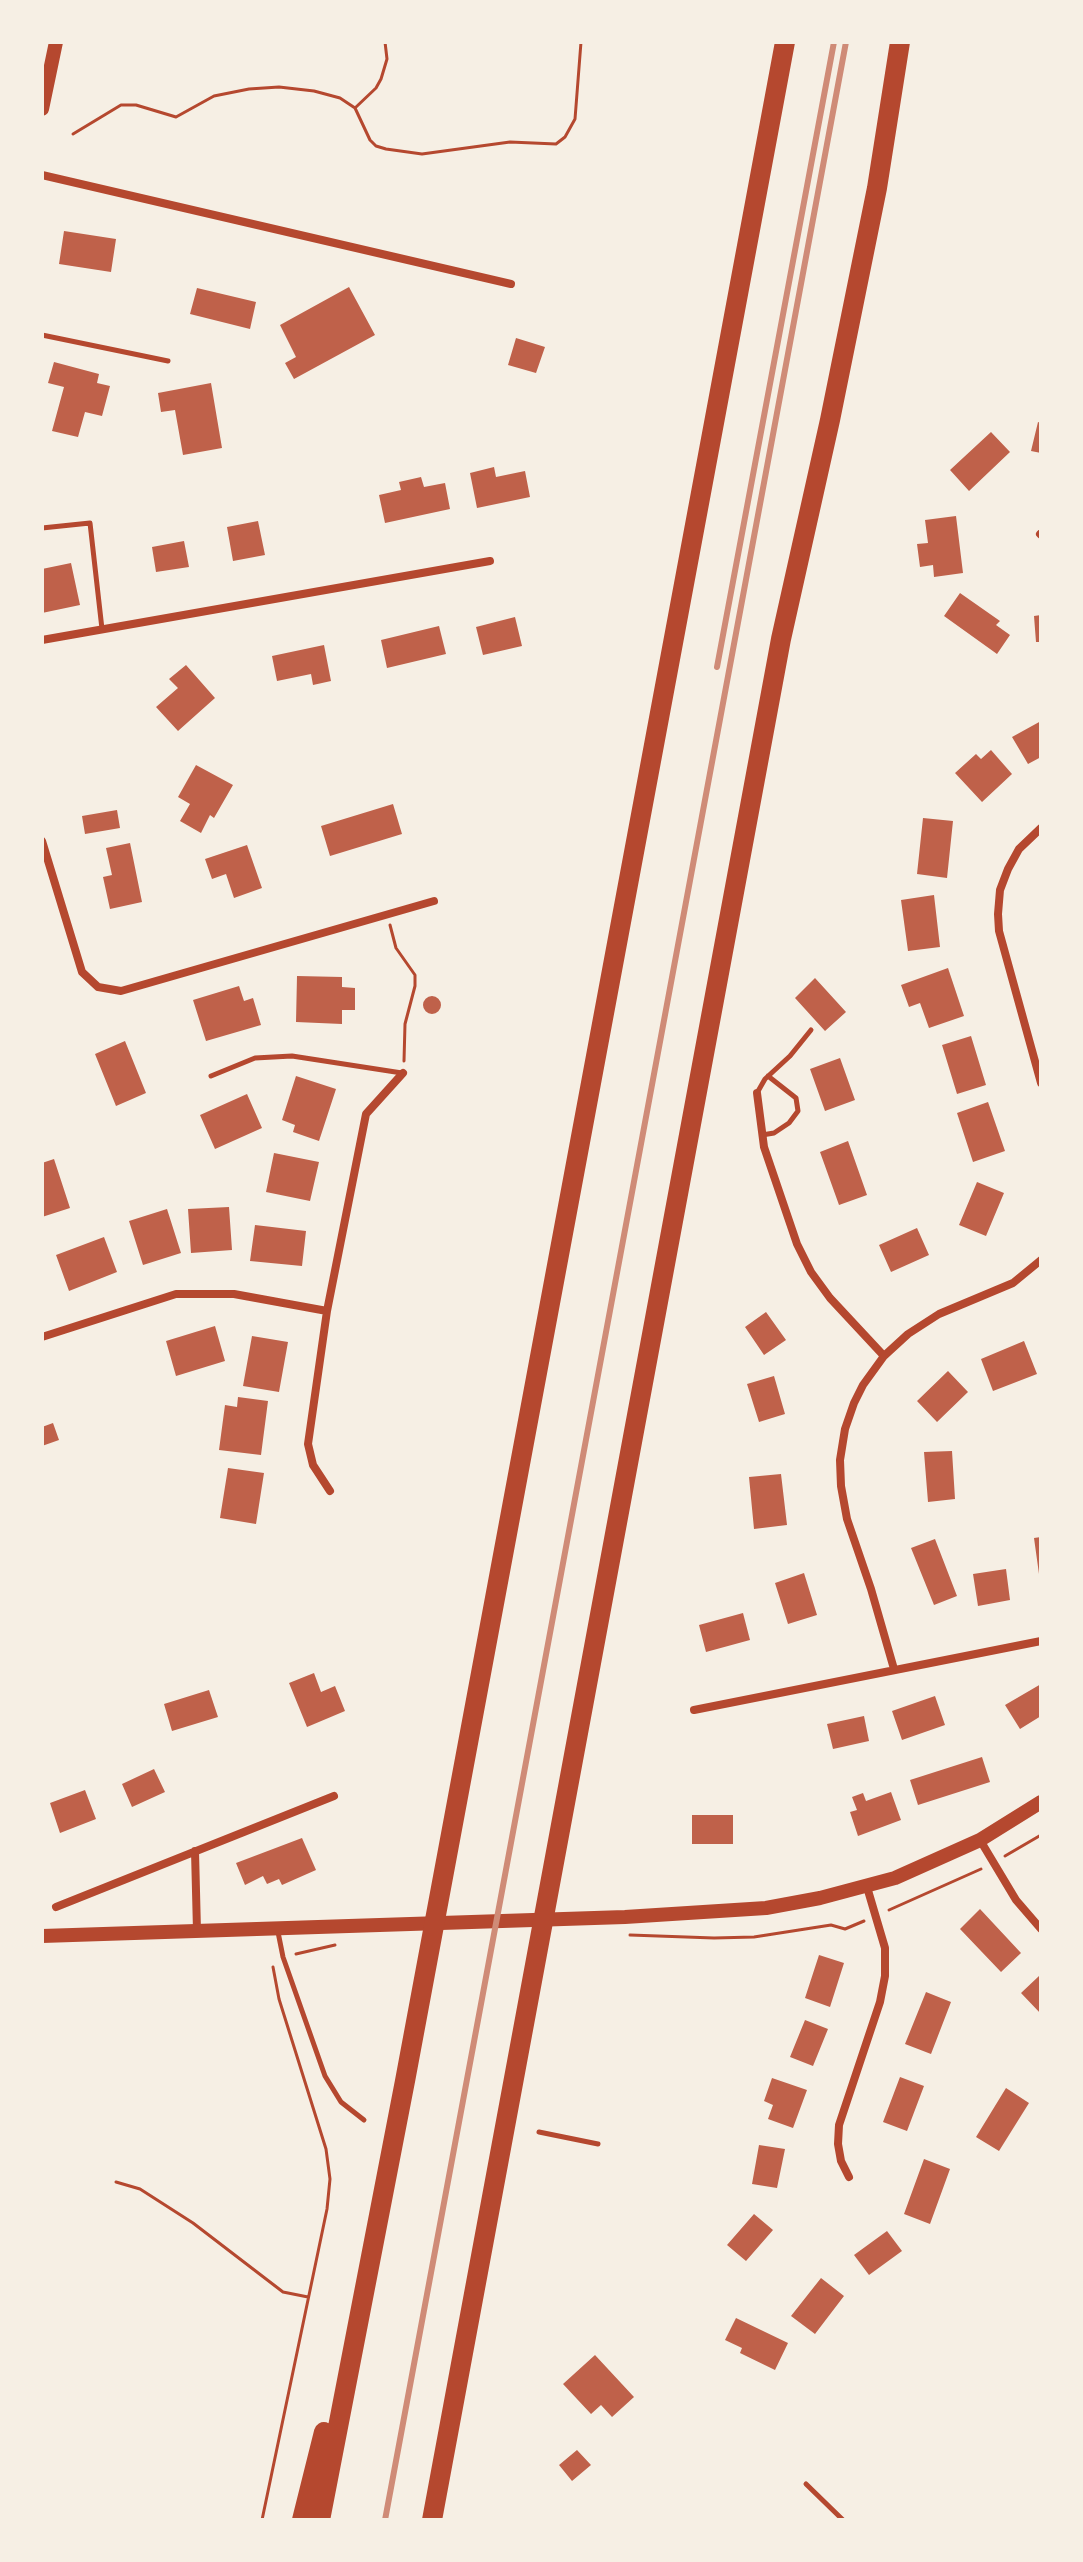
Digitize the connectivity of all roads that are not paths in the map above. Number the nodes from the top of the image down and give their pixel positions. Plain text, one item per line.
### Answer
1 (56, 42) edge
2 (785, 42) edge
3 (900, 42) edge
4 (42, 109) edge
5 (42, 175) edge
6 (511, 284) dead end
7 (42, 335) edge
8 (168, 361) dead end
9 (42, 528) edge
10 (490, 561) dead end
11 (102, 631) junction
12 (42, 640) edge
13 (1041, 828) edge
14 (42, 841) edge
15 (434, 901) dead end
16 (811, 1030) dead end
17 (403, 1073) joint
18 (211, 1076) dead end
19 (768, 1076) junction
20 (1041, 1083) edge
21 (757, 1093) joint
22 (762, 1135) junction
23 (1041, 1260) edge
24 (327, 1311) junction
25 (42, 1337) edge
26 (884, 1356) junction
27 (330, 1491) dead end
28 (1041, 1641) edge
29 (894, 1669) junction
30 (694, 1710) dead end
31 (334, 1796) dead end
32 (1041, 1802) edge
33 (980, 1840) junction
34 (195, 1851) junction
35 (867, 1887) junction
36 (56, 1907) dead end
37 (278, 1929) junction
38 (1041, 1929) edge
39 (197, 1931) junction
40 (42, 1936) edge
41 (364, 2120) dead end
42 (539, 2132) dead end
43 (598, 2144) dead end
44 (849, 2177) dead end
45 (379, 2210) junction
46 (806, 2484) dead end
47 (302, 2520) edge
48 (320, 2520) edge
49 (334, 2520) edge
50 (432, 2520) edge
51 (843, 2520) edge

1 - 4 street
2 - 45 highway
3 - 50 highway
5 - 6 street
7 - 8 lane
9 - 11 lane
10 - 11 street
11 - 12 street
13 - 20 street
14 - 15 street
16 - 19 lane
17 - 18 lane
17 - 24 street
19 - 21 lane
19 - 22 lane
21 - 22 street
22 - 26 street
23 - 26 street
24 - 25 street
24 - 27 street
26 - 29 street
28 - 29 street
29 - 30 street
31 - 34 street
32 - 33 street
33 - 35 street
33 - 38 street
34 - 36 street
34 - 39 street
35 - 37 street
35 - 44 street
37 - 39 street
37 - 41 lane
39 - 40 street
42 - 43 lane
45 - 47 highway
45 - 48 highway
45 - 49 highway
46 - 51 lane

